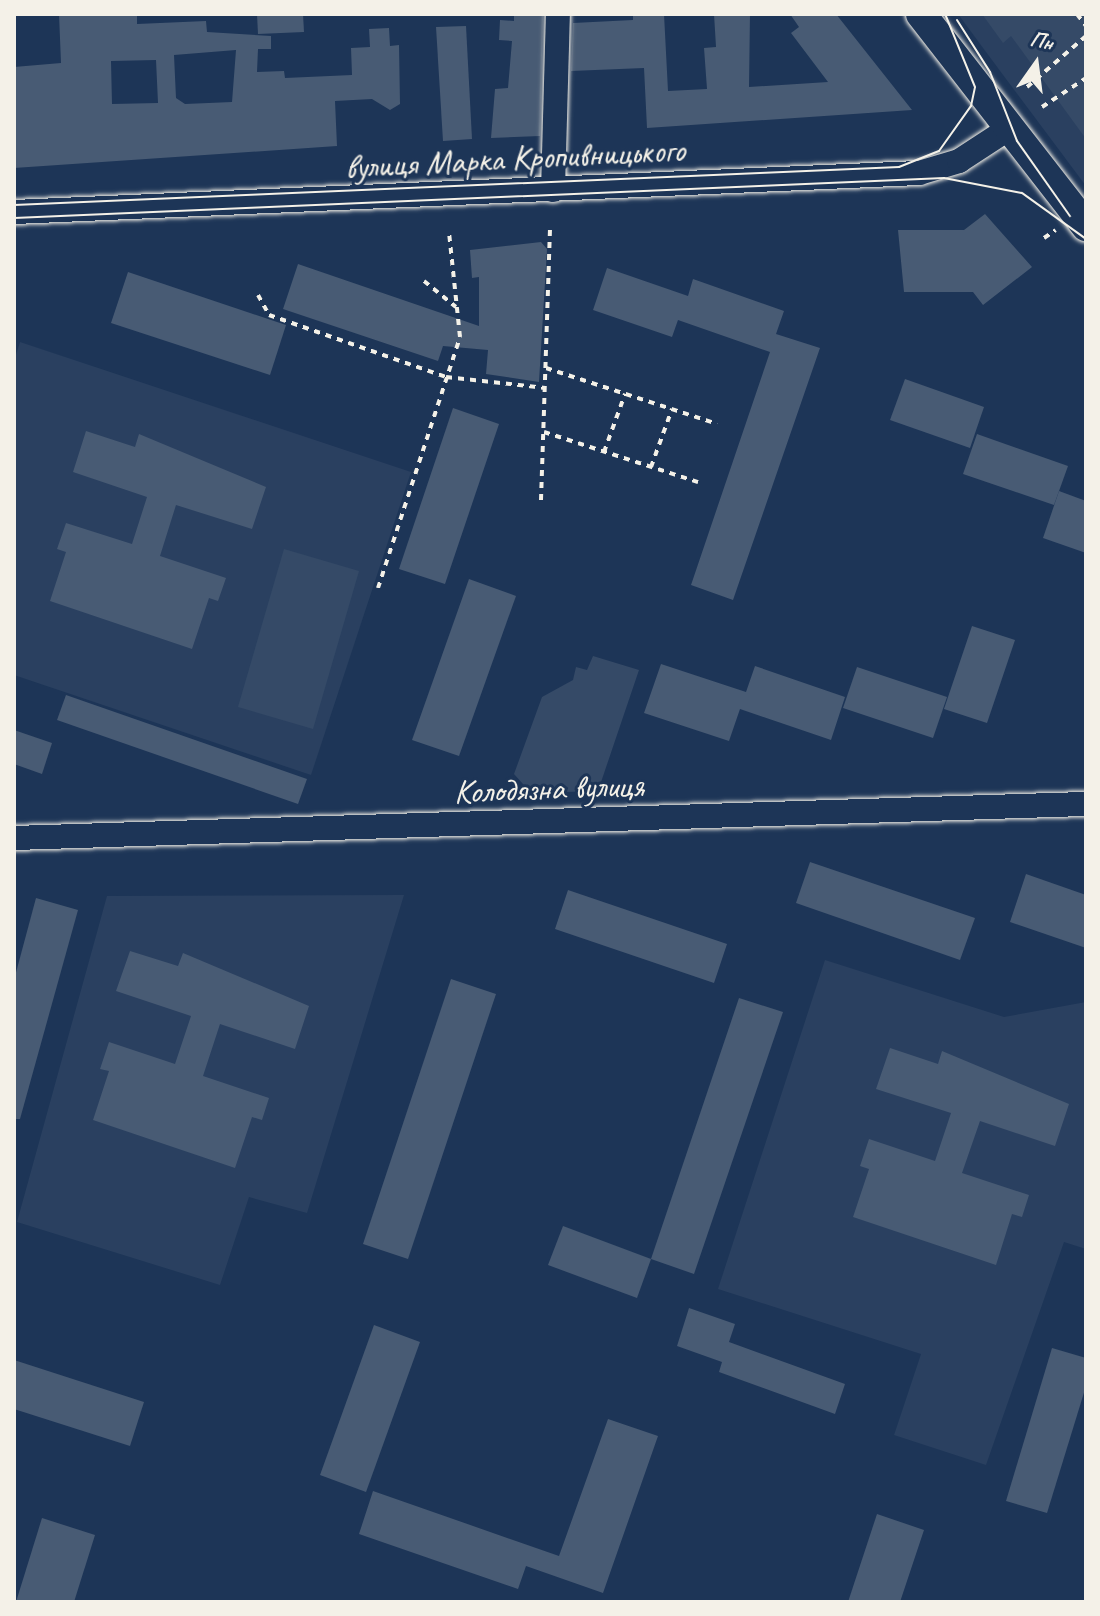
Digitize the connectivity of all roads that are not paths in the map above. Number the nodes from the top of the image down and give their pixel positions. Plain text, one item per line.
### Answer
1 (558, 14) edge
2 (921, 14) edge
3 (1008, 129) junction
4 (553, 190) junction
5 (14, 212) edge
6 (1086, 226) edge
7 (1086, 804) edge
8 (14, 838) edge

1 - 4 street
2 - 3 street
3 - 4 street, вулиця Марка Кропивницького
3 - 6 street
4 - 5 street, вулиця Марка Кропивницького
7 - 8 street, Колодязна вулиця

